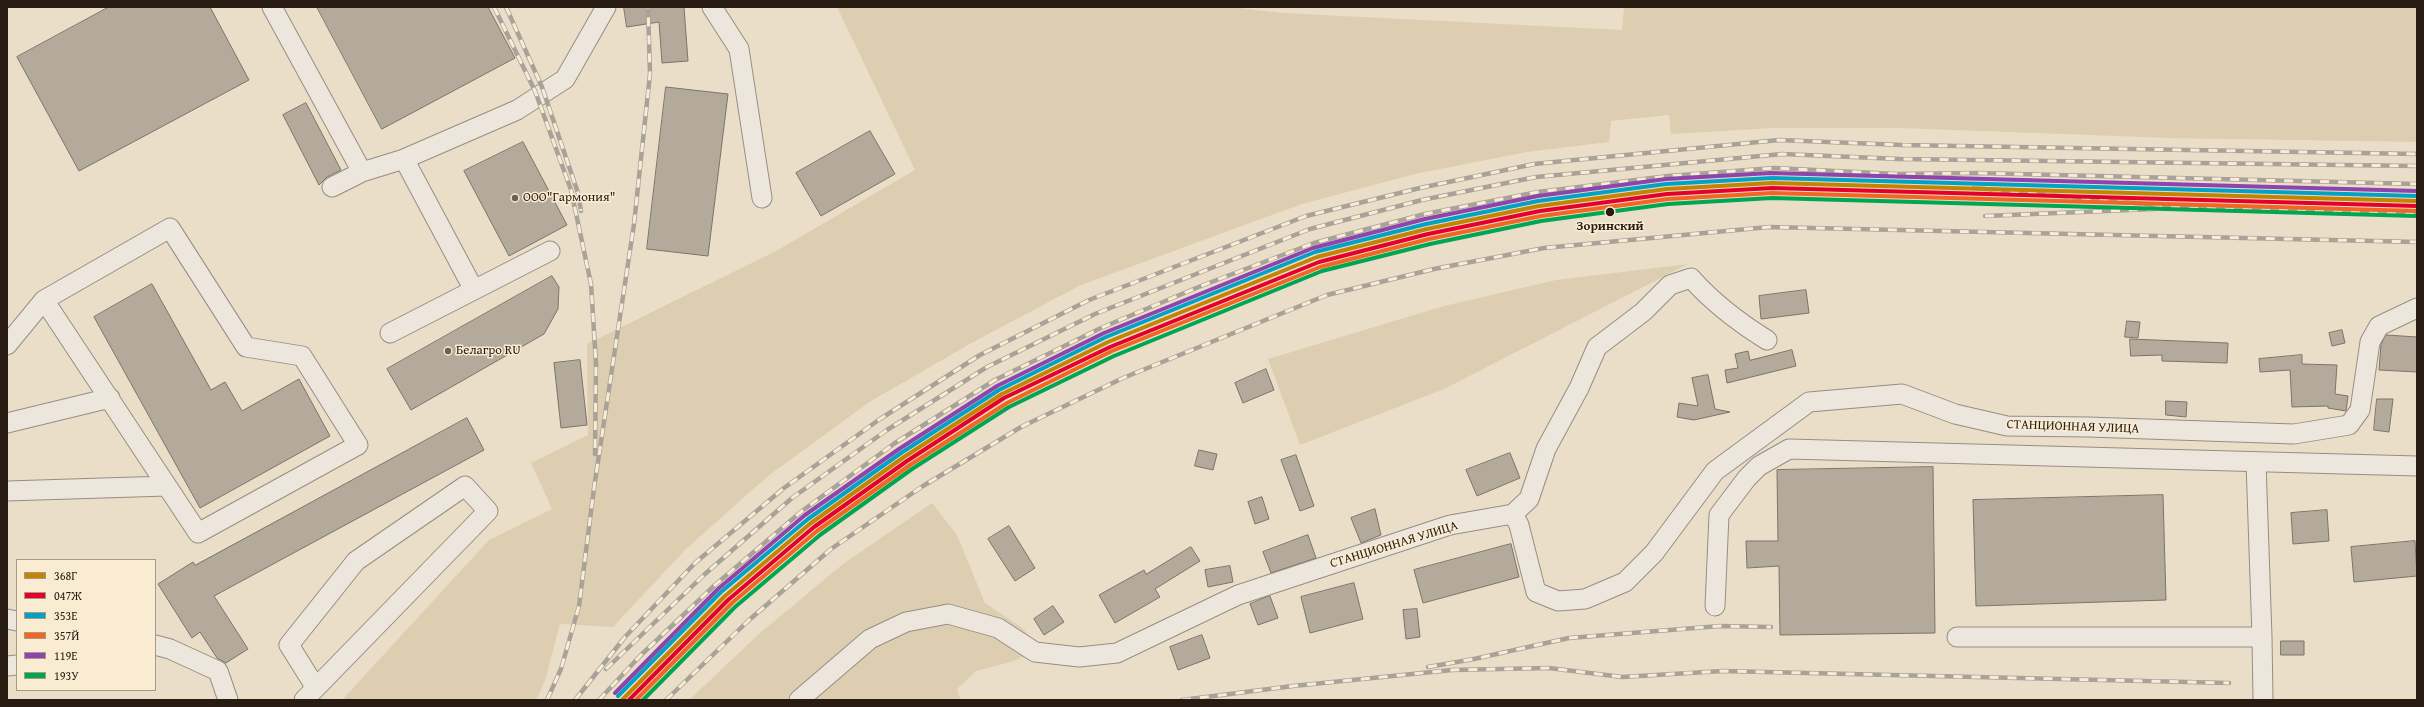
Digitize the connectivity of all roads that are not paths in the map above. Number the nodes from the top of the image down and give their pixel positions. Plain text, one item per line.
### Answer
1 (272, 7) edge
2 (606, 7) edge
3 (712, 7) edge
4 (404, 159) junction
5 (362, 172) junction
6 (332, 186) dead end
7 (762, 198) dead end
8 (550, 251) dead end
9 (474, 290) junction
10 (44, 300) junction
11 (2417, 308) edge
12 (390, 333) dead end
13 (1767, 340) dead end
14 (7, 345) edge
15 (110, 398) junction
16 (7, 423) edge
17 (2256, 462) junction
18 (2417, 466) edge
19 (167, 486) junction
20 (7, 492) edge
21 (1514, 514) junction
22 (1716, 606) dead end
23 (1957, 637) dead end
24 (2262, 637) junction
25 (160, 648) edge
26 (310, 694) edge
27 (228, 700) edge
28 (799, 700) edge
29 (2263, 700) edge

1 - 5 street
2 - 4 street
3 - 7 street
4 - 5 street
4 - 9 street
5 - 6 street
8 - 9 street
9 - 12 street
10 - 14 street
10 - 15 street
10 - 19 street
11 - 21 street, СТАНЦИОННАЯ УЛИЦА
13 - 21 street
15 - 16 street
15 - 19 street
17 - 18 street
17 - 22 street
17 - 24 street
19 - 20 street
21 - 28 street, СТАНЦИОННАЯ УЛИЦА
23 - 24 street
24 - 29 street
25 - 27 street
26 - 26 street

